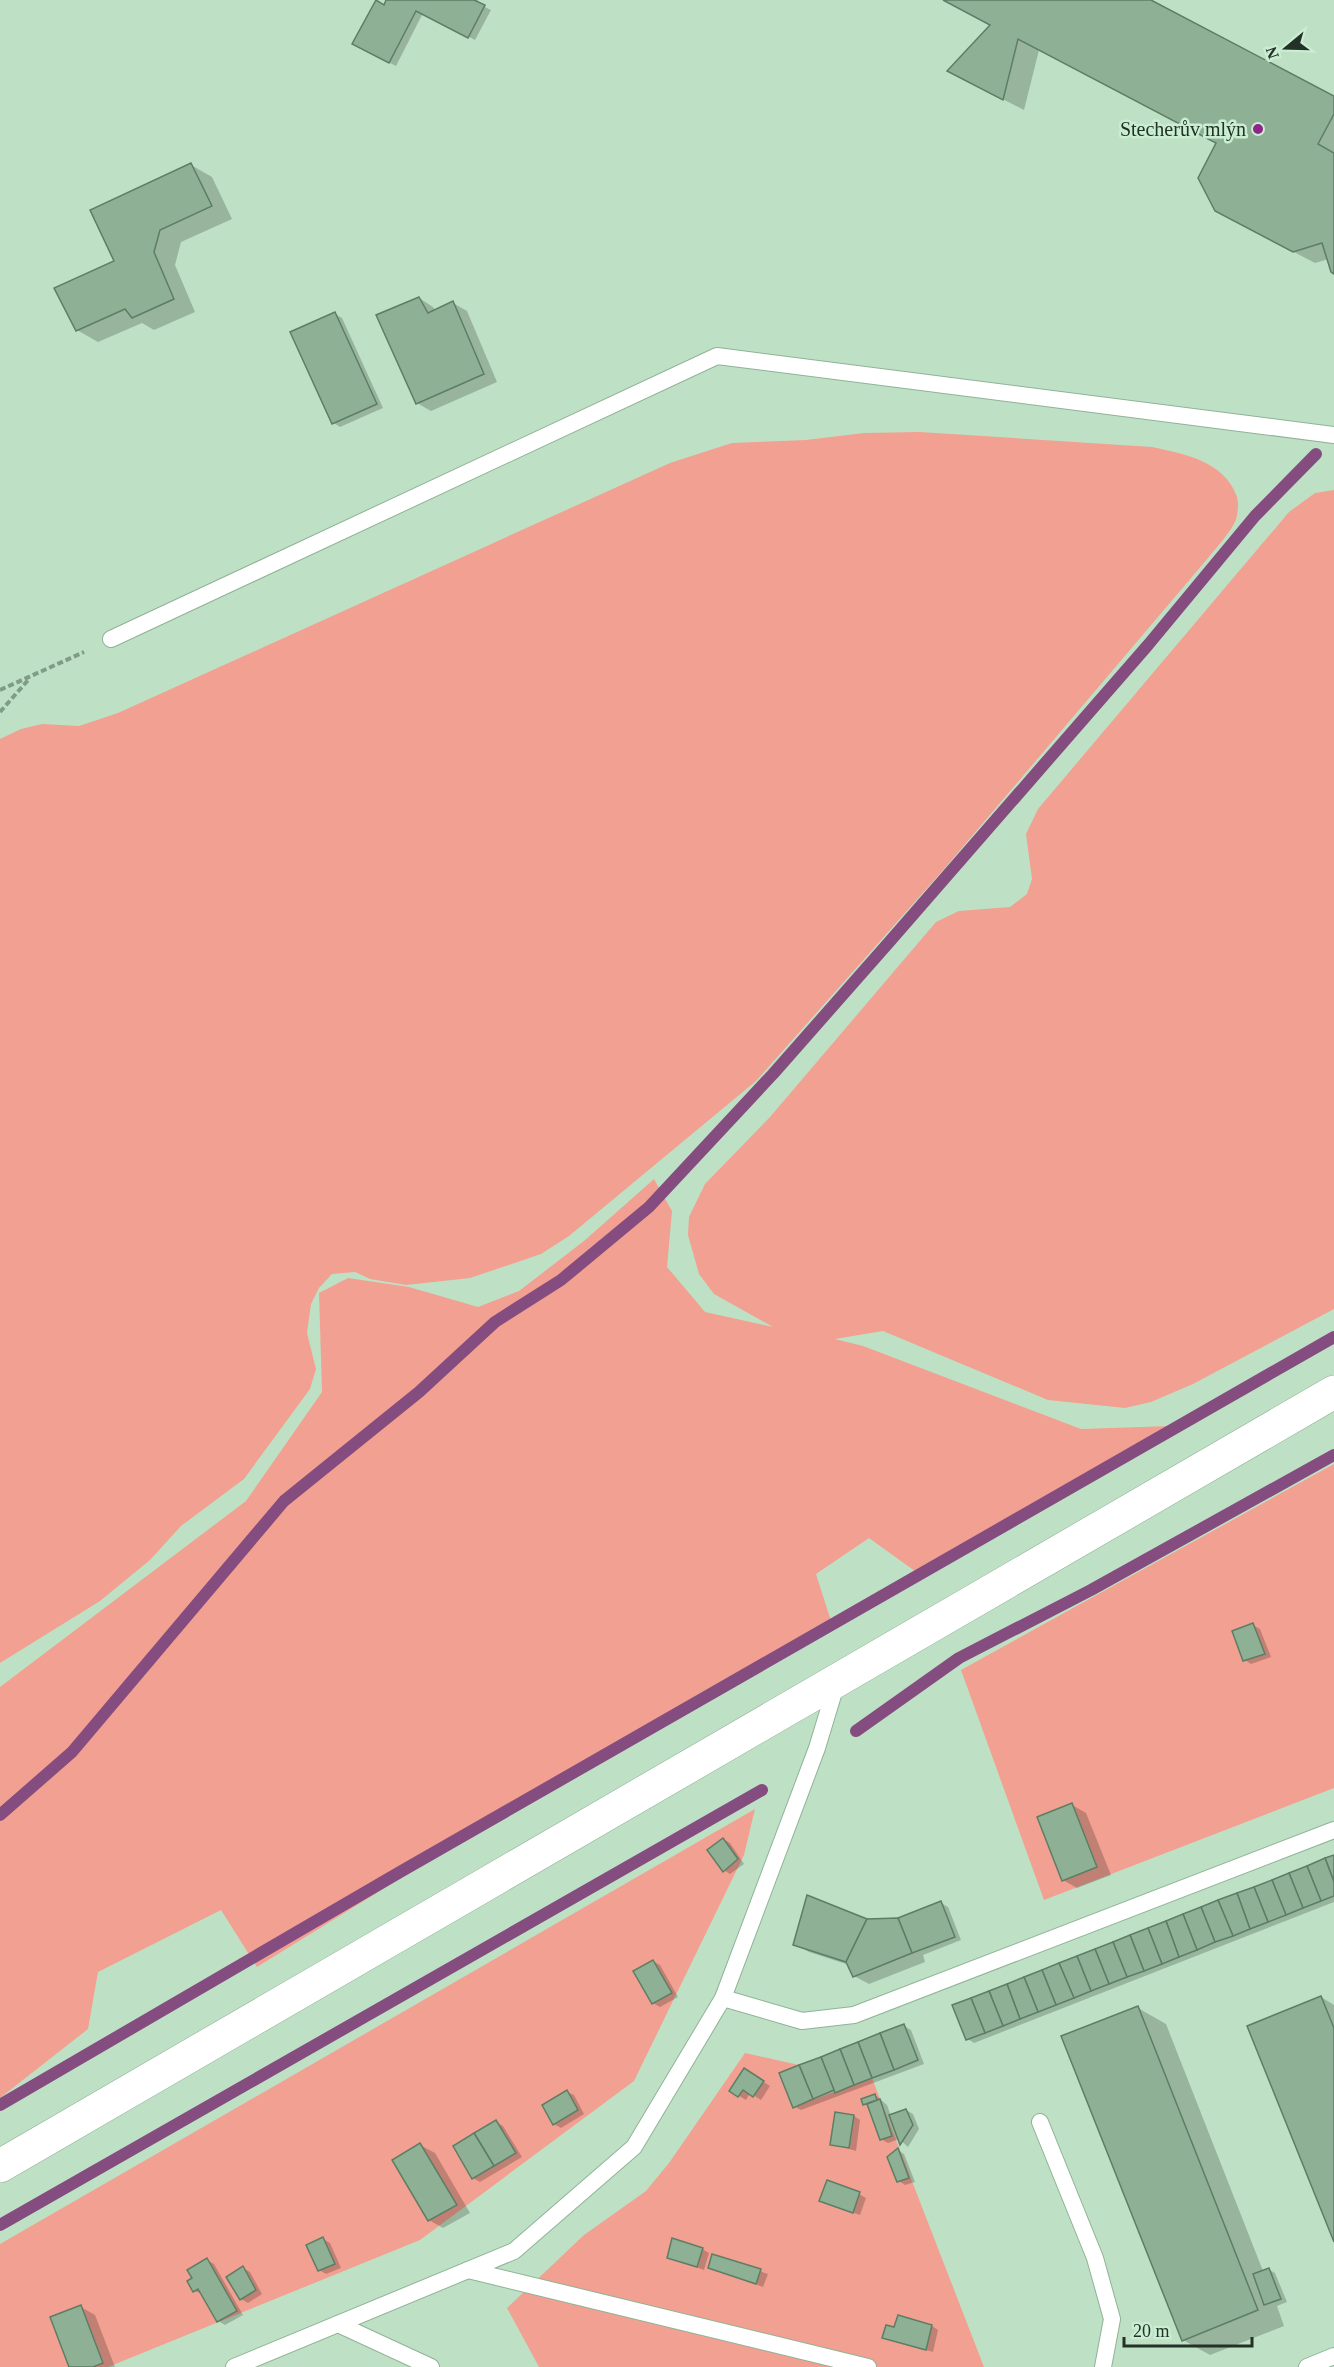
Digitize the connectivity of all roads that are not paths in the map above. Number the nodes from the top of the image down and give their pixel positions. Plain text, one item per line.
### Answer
1 (1334, 435) edge
2 (111, 639) road end
3 (1334, 1392) edge
4 (838, 1680) junction
5 (1334, 1830) edge
6 (723, 1998) junction
7 (1040, 2122) dead end
8 (0, 2166) edge
9 (468, 2270) junction
10 (338, 2324) junction
11 (1334, 2356) edge
12 (234, 2367) edge
13 (431, 2367) edge
14 (868, 2367) edge
15 (1103, 2367) edge
16 (1307, 2367) edge

1 - 2 lane
3 - 4 main road
4 - 6 lane
4 - 8 main road
5 - 6 lane
6 - 9 lane
7 - 15 lane
9 - 10 lane
9 - 14 lane
10 - 12 lane
10 - 13 lane
11 - 16 lane

